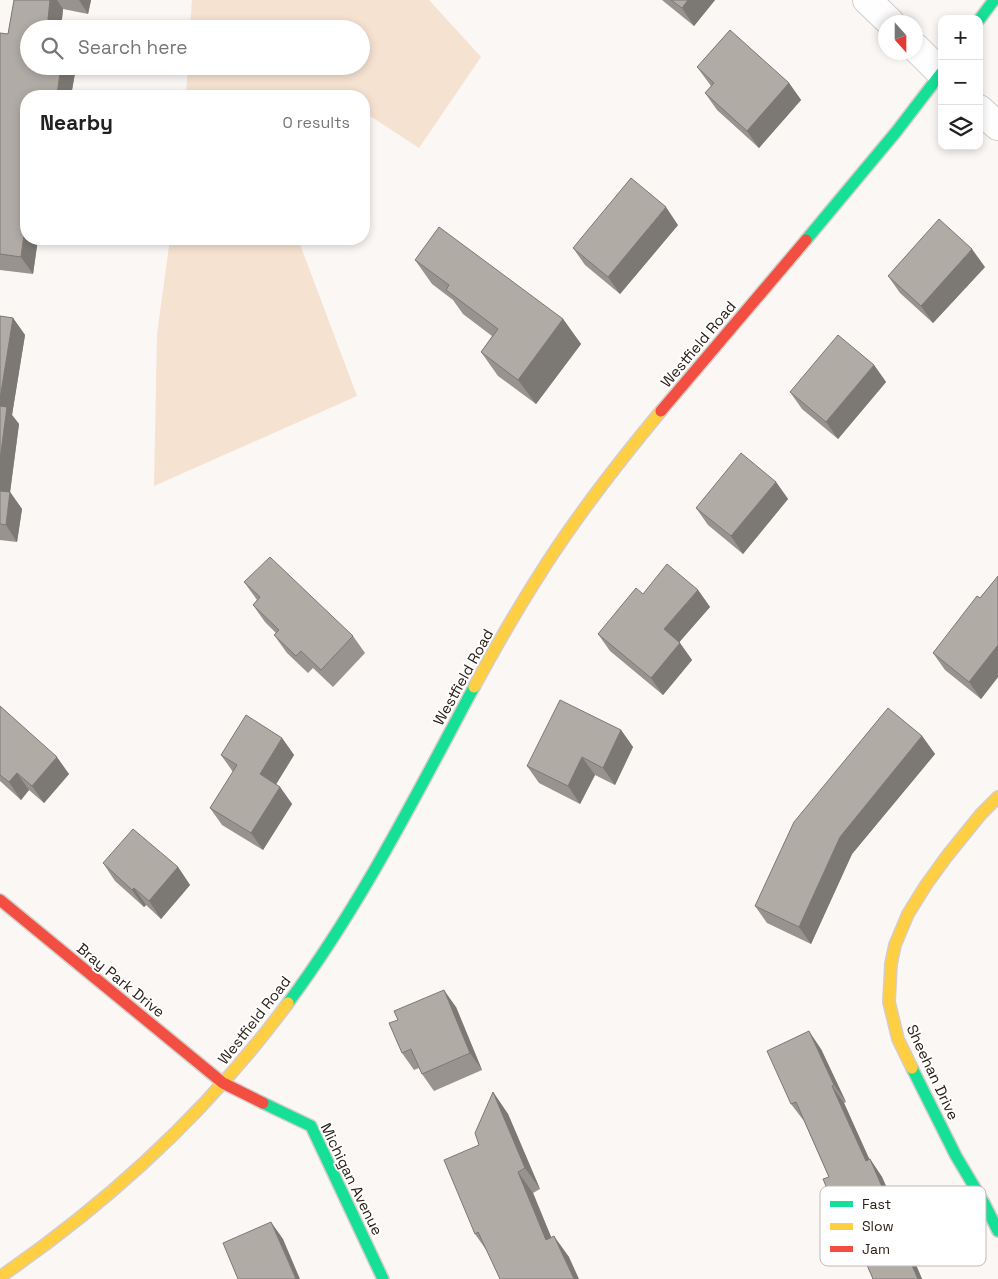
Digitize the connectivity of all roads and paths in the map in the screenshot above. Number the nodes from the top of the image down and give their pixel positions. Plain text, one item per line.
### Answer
1 (867, 0) edge
2 (994, 0) edge
3 (883, 15) edge
4 (983, 15) edge
5 (923, 55) edge
6 (938, 70) edge
7 (938, 77) edge
8 (983, 113) edge
9 (998, 126) edge
10 (998, 797) edge
11 (0, 900) edge
12 (223, 1083) junction
13 (974, 1186) edge
14 (986, 1208) edge
15 (998, 1231) edge
16 (0, 1277) edge
17 (383, 1279) edge

1 - 3 street
2 - 4 main road
5 - 6 street
7 - 12 main road, Westfield Road
8 - 9 street
10 - 13 main road, Sheehan Drive
11 - 12 main road, Bray Park Drive
12 - 16 main road, Westfield Road
12 - 17 main road, Michigan Avenue
14 - 15 main road, Sheehan Drive

